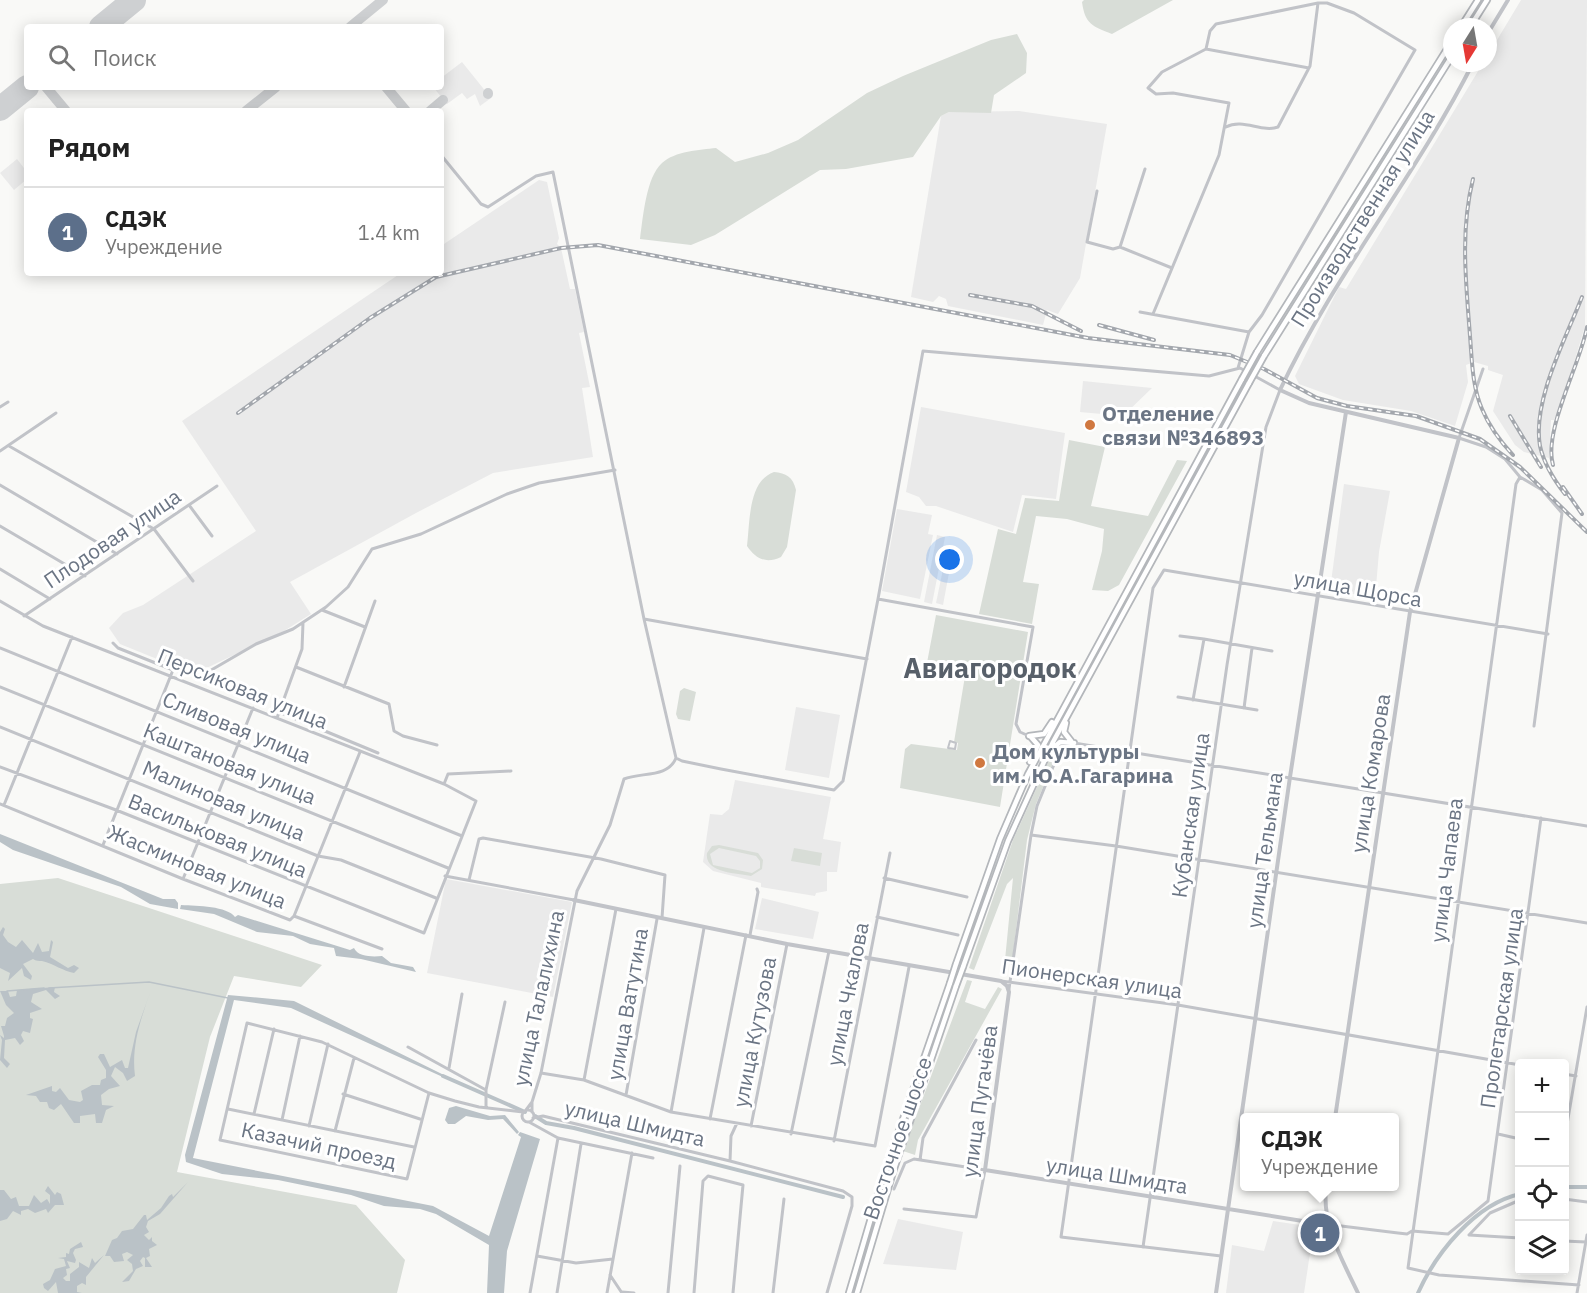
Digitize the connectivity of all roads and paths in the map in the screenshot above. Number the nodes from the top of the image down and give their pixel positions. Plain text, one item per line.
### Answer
1 (1478, 0) edge
2 (1487, 0) edge
3 (1508, 0) edge
4 (1318, 3) junction
5 (1467, 18) edge
6 (1476, 18) edge
7 (1497, 18) edge
8 (1206, 49) junction
9 (1443, 56) edge
10 (1309, 68) junction
11 (1443, 70) edge
12 (1468, 72) edge
13 (1226, 127) junction
14 (444, 159) edge
15 (1145, 169) dead end
16 (1097, 191) dead end
17 (1120, 246) junction
18 (1172, 268) junction
19 (1140, 312) dead end
20 (1153, 314) junction
21 (1249, 332) junction
22 (1238, 368) junction
23 (1483, 369) dead end
24 (1280, 390) junction
25 (8, 402) dead end
26 (0, 407) edge
27 (1346, 412) junction
28 (56, 413) dead end
29 (1459, 438) junction
30 (9, 447) junction
31 (0, 452) edge
32 (615, 470) junction
33 (1520, 477) junction
34 (0, 485) edge
35 (217, 486) dead end
36 (189, 505) junction
37 (0, 526) edge
38 (154, 529) junction
39 (212, 536) dead end
40 (117, 554) junction
41 (0, 569) edge
42 (85, 576) junction
43 (193, 581) dead end
44 (1240, 583) junction
45 (1318, 596) junction
46 (50, 599) junction
47 (878, 599) junction
48 (0, 601) edge
49 (375, 601) dead end
50 (322, 610) junction
51 (1410, 612) junction
52 (24, 616) junction
53 (644, 619) junction
54 (303, 623) junction
55 (1496, 625) junction
56 (366, 627) junction
57 (1548, 634) junction
58 (73, 636) junction
59 (1180, 636) dead end
60 (1204, 639) junction
61 (113, 643) dead end
62 (1230, 644) junction
63 (1252, 647) junction
64 (0, 648) edge
65 (1272, 651) dead end
66 (867, 659) junction
67 (1087, 662) junction
68 (1093, 666) junction
69 (296, 667) junction
70 (173, 670) junction
71 (58, 672) junction
72 (171, 674) junction
73 (0, 687) edge
74 (344, 687) junction
75 (1178, 697) dead end
76 (1193, 700) junction
77 (45, 705) junction
78 (1221, 705) junction
79 (1072, 706) junction
80 (252, 708) junction
81 (1244, 708) junction
82 (156, 710) junction
83 (1061, 710) junction
84 (1257, 710) dead end
85 (279, 712) junction
86 (277, 719) junction
87 (1534, 726) dead end
88 (0, 727) edge
89 (1029, 736) junction
90 (31, 738) junction
91 (237, 742) junction
92 (1074, 743) junction
93 (143, 744) junction
94 (437, 745) dead end
95 (360, 753) junction
96 (378, 753) dead end
97 (1128, 753) junction
98 (676, 758) junction
99 (1054, 762) dead end
100 (1213, 765) junction
101 (0, 767) edge
102 (1040, 770) junction
103 (511, 771) dead end
104 (17, 773) junction
105 (1028, 774) junction
106 (129, 777) junction
107 (1290, 777) junction
108 (223, 778) junction
109 (444, 784) junction
110 (345, 789) junction
111 (1383, 793) junction
112 (2, 804) edge
113 (1469, 806) junction
114 (116, 810) junction
115 (210, 812) junction
116 (1541, 818) junction
117 (332, 819) junction
118 (1587, 826) edge
119 (1031, 835) junction
120 (462, 836) junction
121 (1000, 839) junction
122 (1008, 841) junction
123 (198, 843) junction
124 (103, 845) junction
125 (1116, 846) junction
126 (890, 853) dead end
127 (318, 856) junction
128 (592, 860) junction
129 (1199, 861) junction
130 (448, 868) junction
131 (1276, 874) junction
132 (444, 876) junction
133 (884, 878) junction
134 (183, 879) junction
135 (469, 880) junction
136 (306, 886) junction
137 (757, 889) dead end
138 (1368, 889) junction
139 (966, 897) dead end
140 (436, 898) junction
141 (574, 900) junction
142 (1458, 904) junction
143 (616, 909) junction
144 (1529, 915) junction
145 (294, 916) junction
146 (877, 917) junction
147 (659, 919) junction
148 (1587, 923) edge
149 (704, 928) junction
150 (748, 935) junction
151 (958, 935) dead end
152 (787, 944) junction
153 (382, 949) dead end
154 (829, 951) junction
155 (868, 959) junction
156 (909, 967) junction
157 (1001, 981) junction
158 (1010, 981) junction
159 (1009, 990) junction
160 (1095, 993) junction
161 (462, 994) dead end
162 (505, 1002) dead end
163 (1178, 1005) junction
164 (1587, 1007) edge
165 (1255, 1017) junction
166 (274, 1029) junction
167 (1347, 1033) junction
168 (300, 1036) junction
169 (976, 1040) dead end
170 (328, 1044) junction
171 (408, 1047) dead end
172 (1437, 1050) junction
173 (354, 1057) junction
174 (1509, 1063) junction
175 (1515, 1064) edge
176 (449, 1068) junction
177 (541, 1073) junction
178 (1569, 1075) edge
179 (1576, 1076) junction
180 (584, 1080) junction
181 (486, 1090) junction
182 (429, 1092) junction
183 (343, 1094) junction
184 (626, 1095) junction
185 (532, 1102) junction
186 (486, 1107) junction
187 (227, 1108) junction
188 (512, 1112) junction
189 (525, 1112) junction
190 (532, 1112) junction
191 (671, 1112) junction
192 (1241, 1113) edge
193 (1336, 1113) edge
194 (255, 1114) junction
195 (1569, 1114) edge
196 (522, 1118) junction
197 (533, 1118) junction
198 (420, 1119) junction
199 (710, 1119) junction
200 (282, 1120) junction
201 (529, 1122) junction
202 (737, 1123) junction
203 (1240, 1123) edge
204 (309, 1126) junction
205 (751, 1126) junction
206 (335, 1131) junction
207 (791, 1134) junction
208 (1498, 1134) junction
209 (558, 1138) junction
210 (1515, 1138) edge
211 (834, 1141) junction
212 (581, 1144) junction
213 (414, 1148) junction
214 (632, 1153) junction
215 (653, 1158) dead end
216 (920, 1160) junction
217 (730, 1161) junction
218 (680, 1166) dead end
219 (985, 1170) junction
220 (1069, 1183) junction
221 (894, 1189) dead end
222 (1326, 1191) edge
223 (1152, 1195) junction
224 (784, 1199) dead end
225 (1569, 1200) edge
226 (1488, 1201) joint
227 (1515, 1202) edge
228 (1587, 1202) edge
229 (1228, 1208) junction
230 (904, 1209) dead end
231 (1315, 1223) junction
232 (1326, 1223) junction
233 (1412, 1231) junction
234 (1330, 1234) junction
235 (1587, 1235) edge
236 (1515, 1238) edge
237 (1569, 1240) edge
238 (1586, 1242) edge
239 (1143, 1247) junction
240 (537, 1256) junction
241 (1221, 1256) junction
242 (613, 1259) junction
243 (562, 1261) junction
244 (610, 1275) junction
245 (1579, 1285) junction
246 (622, 1292) edge
247 (530, 1293) edge
248 (557, 1293) edge
249 (607, 1293) edge
250 (634, 1293) edge
251 (668, 1293) edge
252 (694, 1293) edge
253 (733, 1293) edge
254 (773, 1293) edge
255 (827, 1293) edge
256 (849, 1293) edge
257 (857, 1293) edge
258 (1216, 1293) edge
259 (1358, 1293) edge
260 (1577, 1293) edge

1 - 5 highway
2 - 6 highway
3 - 7 street
4 - 8 street
4 - 10 street
4 - 21 street
8 - 10 street
8 - 13 street
9 - 67 highway, bridge
10 - 13 street
11 - 68 highway, bridge
12 - 24 street, Производственная улица
13 - 18 street
14 - 32 street
15 - 17 street
16 - 17 street
17 - 18 street
18 - 20 street
19 - 20 street
20 - 21 street
21 - 22 street
22 - 24 street
22 - 47 street
23 - 29 street
24 - 27 street
24 - 44 street, Кубанская улица
25 - 26 street
27 - 29 street
27 - 45 street, улица Тельмана
28 - 30 street
29 - 33 street
29 - 51 street, улица Комарова
30 - 31 street
30 - 38 street
32 - 50 street
32 - 53 street
33 - 55 street, улица Чапаева
33 - 57 street
34 - 40 street
35 - 36 street, Плодовая улица
36 - 38 street, Плодовая улица
36 - 39 street
37 - 42 street
38 - 40 street, Плодовая улица
38 - 43 street
40 - 42 street, Плодовая улица
41 - 46 street
42 - 46 street, Плодовая улица
44 - 45 street, улица Щорса
44 - 62 street, Кубанская улица
44 - 97 street, улица Щорса
45 - 51 street, улица Щорса
45 - 107 street, улица Тельмана
46 - 52 street, Плодовая улица
47 - 66 street
47 - 89 street
48 - 52 street, Персиковая улица
49 - 56 street
50 - 54 street
50 - 56 street
51 - 55 street, улица Щорса
51 - 111 street, улица Комарова
52 - 58 street, Персиковая улица
53 - 66 street
53 - 98 street
54 - 69 street
54 - 70 street
55 - 57 street, улица Щорса
55 - 113 street, улица Чапаева
56 - 74 street
57 - 87 street
58 - 71 street
58 - 72 street, Персиковая улица
59 - 60 street
60 - 62 street
60 - 76 street
61 - 70 street
62 - 63 street
62 - 78 street, Кубанская улица
63 - 65 street
63 - 81 street
64 - 71 street, Сливовая улица
66 - 98 street
67 - 68 highway
67 - 83 highway
68 - 79 highway
69 - 74 street
69 - 85 street
70 - 72 street
71 - 77 street
71 - 82 street, Сливовая улица
72 - 80 street, Персиковая улица
72 - 82 street
73 - 77 street, Каштановая улица
74 - 94 street
75 - 76 street
76 - 78 street
77 - 90 street
77 - 93 street, Каштановая улица
78 - 81 street
78 - 100 street, Кубанская улица
79 - 92 highway
79 - 102 highway
80 - 86 street, Персиковая улица
80 - 91 street
81 - 84 street
82 - 91 street, Сливовая улица
82 - 93 street
83 - 89 highway
83 - 105 highway
85 - 86 street
85 - 96 street
86 - 95 street, Персиковая улица
88 - 90 street, Малиновая улица
89 - 105 highway
90 - 104 street
90 - 106 street, Малиновая улица
91 - 108 street
91 - 110 street, Сливовая улица
92 - 97 street
92 - 102 highway
93 - 106 street
93 - 108 street, Каштановая улица
95 - 109 street, Персиковая улица
95 - 110 street
97 - 100 street
97 - 125 street
98 - 128 street, улица Талалихина
99 - 119 street, улица Пугачёва
100 - 107 street
100 - 129 street, Кубанская улица
101 - 104 street, Васильковая улица
102 - 122 highway, Восточное шоссе
103 - 109 street
104 - 112 street
104 - 114 street, Васильковая улица
105 - 121 highway, Восточное шоссе
106 - 114 street
106 - 115 street, Малиновая улица
107 - 111 street
107 - 131 street, улица Тельмана
108 - 115 street
108 - 117 street, Каштановая улица
109 - 120 street, Персиковая улица
110 - 117 street
110 - 120 street, Сливовая улица
111 - 113 street
111 - 138 street, улица Комарова
112 - 124 street, Жасминовая улица
113 - 116 street
113 - 142 street, улица Чапаева
114 - 123 street, Васильковая улица
114 - 124 street
115 - 123 street
115 - 127 street, Малиновая улица
116 - 118 street
116 - 144 street, Пролетарская улица
117 - 127 street
117 - 130 street, Каштановая улица
119 - 125 street
119 - 158 street, улица Пугачёва
120 - 130 street
121 - 122 highway
121 - 256 highway, Восточное шоссе, bridge
122 - 257 highway, Восточное шоссе, bridge
123 - 134 street
123 - 136 street, Васильковая улица
124 - 134 street, Жасминовая улица
125 - 129 street
125 - 160 street
126 - 133 street, улица Чкалова
127 - 136 street
127 - 140 street, Малиновая улица
128 - 135 street
128 - 141 street, улица Талалихина
128 - 147 street
129 - 131 street
129 - 163 street, Кубанская улица
130 - 132 street
131 - 138 street
131 - 165 street, улица Тельмана
132 - 135 street, Пионерская улица
132 - 140 street
133 - 139 street
133 - 146 street, улица Чкалова
134 - 145 street, Жасминовая улица
135 - 141 street, Пионерская улица
136 - 140 street, Васильковая улица
136 - 145 street
137 - 150 street
138 - 142 street
138 - 167 street, улица Комарова
141 - 143 street, Пионерская улица
141 - 177 street, улица Талалихина
142 - 144 street
142 - 172 street, улица Чапаева
143 - 147 street, Пионерская улица
143 - 180 street
144 - 148 street
144 - 174 street, Пролетарская улица
145 - 153 street, Жасминовая улица
146 - 151 street
146 - 155 street, улица Чкалова
147 - 149 street, Пионерская улица
147 - 184 street, улица Ватутина
149 - 150 street, Пионерская улица
149 - 191 street
150 - 152 street, Пионерская улица
150 - 199 street
152 - 154 street, Пионерская улица
152 - 205 street, улица Кутузова
154 - 155 street, Пионерская улица
154 - 207 street
155 - 156 street, Пионерская улица
155 - 211 street, улица Чкалова
156 - 157 street, Пионерская улица
156 - 211 street, улица Шмидта
157 - 158 street, Пионерская улица
157 - 159 street
158 - 159 street, улица Пугачёва
158 - 160 street, Пионерская улица
159 - 219 street, улица Пугачёва
160 - 163 street, Пионерская улица
160 - 220 street
161 - 176 street
162 - 181 street
163 - 165 street, Пионерская улица
163 - 223 street, Кубанская улица
164 - 179 street
165 - 167 street, Пионерская улица
165 - 192 street, улица Тельмана
166 - 168 street
166 - 187 street, Казачий проезд
166 - 194 street
167 - 172 street, Пионерская улица
167 - 193 street, улица Комарова
168 - 170 street
168 - 200 street
169 - 216 street
170 - 173 street
170 - 204 street
171 - 176 street
172 - 174 street, Пионерская улица
172 - 233 street, улица Чапаева
173 - 182 street
173 - 183 street
174 - 175 street, Пионерская улица
174 - 208 street, Пролетарская улица
176 - 181 street
177 - 180 street, улица Шмидта
177 - 185 street, улица Талалихина
178 - 179 street
179 - 195 street
180 - 184 street, улица Шмидта
181 - 186 street
182 - 186 street
182 - 198 street, Казачий проезд
183 - 198 street
183 - 206 street
184 - 191 street, улица Шмидта
185 - 189 street
185 - 190 street
186 - 188 street
187 - 194 street
187 - 213 street, Казачий проезд
188 - 189 street
188 - 196 street
189 - 190 street
189 - 196 street
190 - 197 street
191 - 199 street, улица Шмидта
194 - 200 street
196 - 201 street
197 - 201 street
197 - 217 street, улица Шмидта
198 - 213 street, Казачий проезд
199 - 202 street, улица Шмидта
200 - 204 street
201 - 209 street
202 - 205 street, улица Шмидта
202 - 217 street, улица Шмидта
203 - 229 street, улица Тельмана
204 - 206 street
205 - 207 street, улица Шмидта
206 - 213 street
207 - 211 street, улица Шмидта
208 - 210 street
208 - 226 street, Пролетарская улица
209 - 212 street
209 - 240 street
212 - 214 street
212 - 243 street
214 - 215 street
214 - 242 street
216 - 219 street, улица Шмидта
216 - 221 street, улица Шмидта
217 - 255 street, улица Шмидта
218 - 251 street
219 - 220 street, улица Шмидта
219 - 230 street, улица Пугачёва
220 - 223 street, улица Шмидта
220 - 239 street
222 - 232 street
223 - 229 street, улица Шмидта
223 - 239 street, Кубанская улица
224 - 254 street
225 - 228 street
226 - 233 street, улица Шмидта
227 - 236 street
229 - 231 street, улица Шмидта
229 - 241 street, улица Тельмана
231 - 232 street, улица Шмидта
231 - 234 street, улица Шмидта
232 - 233 street, улица Шмидта
232 - 234 street
233 - 245 street, улица Чапаева
234 - 259 street
235 - 238 street
237 - 238 street
238 - 245 street
239 - 241 street
240 - 243 street
240 - 247 street
241 - 258 street, улица Тельмана
242 - 243 street
242 - 244 street
243 - 248 street
244 - 246 street
244 - 249 street
245 - 260 street
246 - 250 street
252 - 253 street

